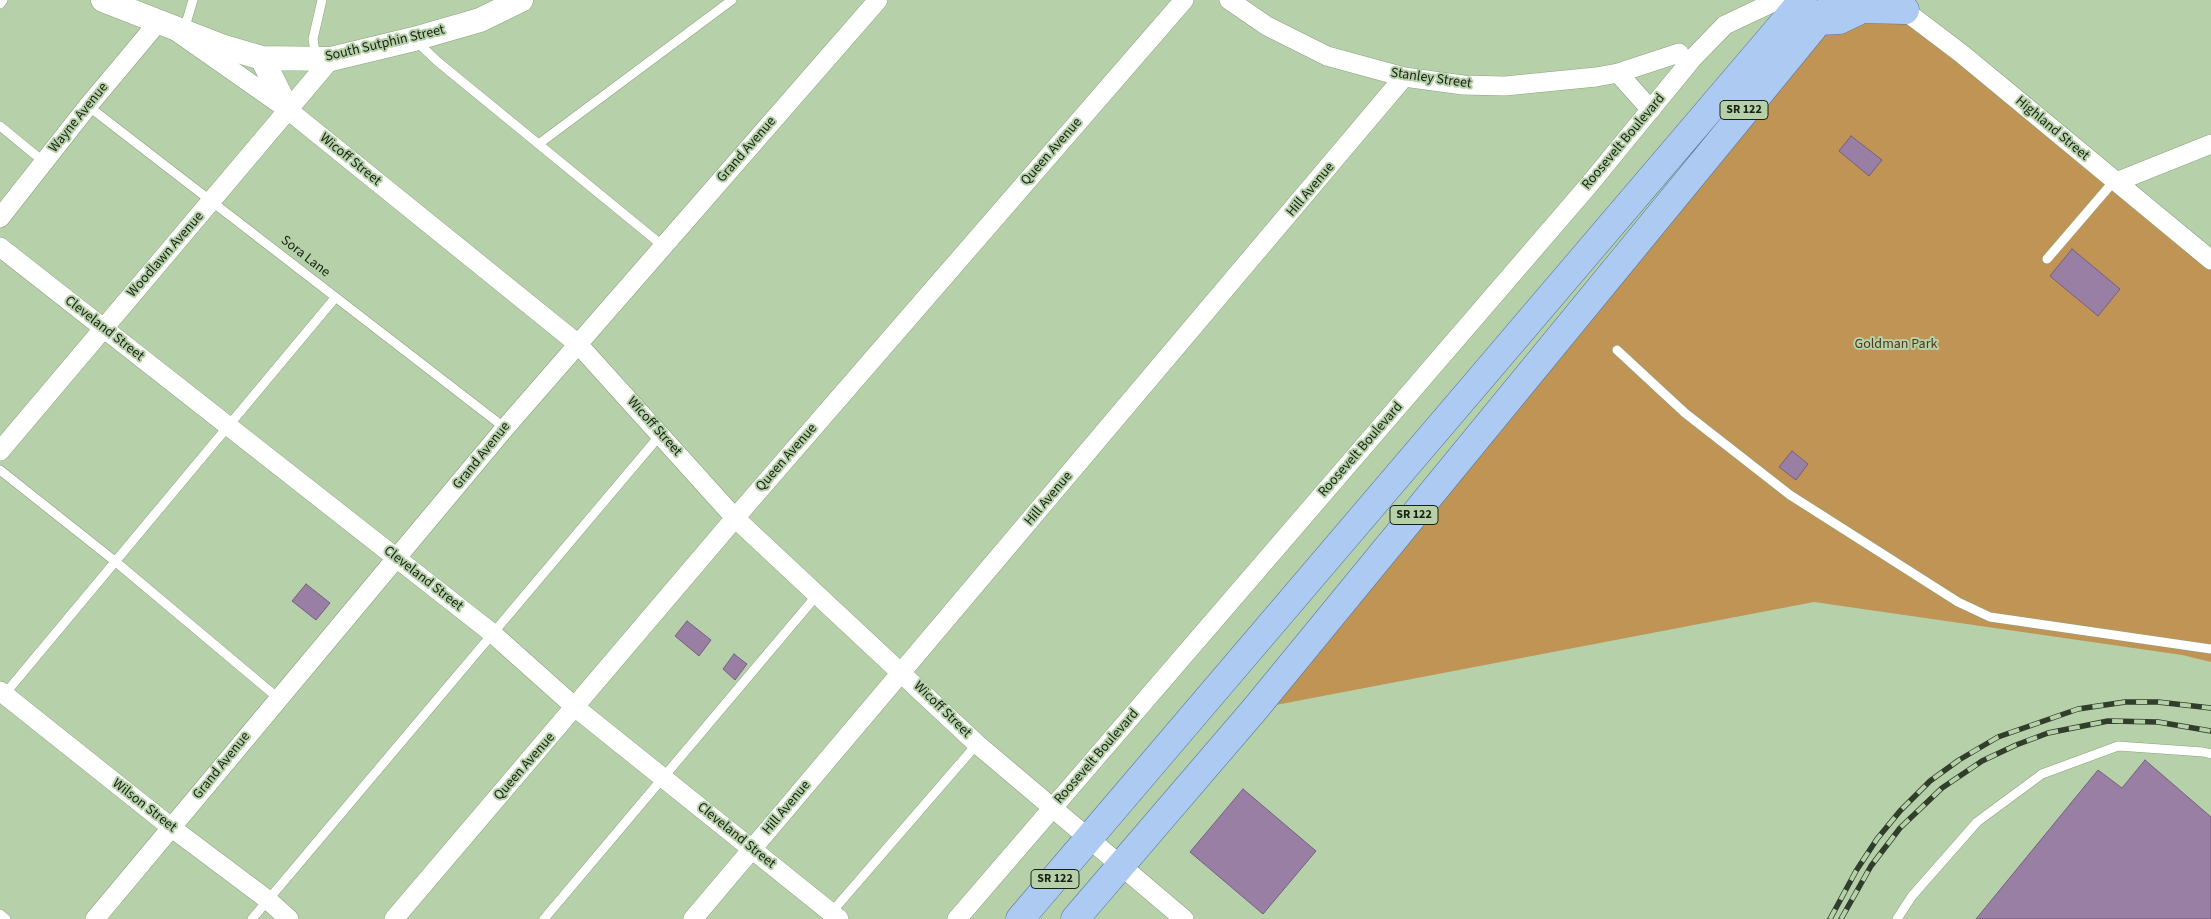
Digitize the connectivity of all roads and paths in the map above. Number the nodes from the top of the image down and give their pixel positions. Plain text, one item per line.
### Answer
1 (3, 0) edge
2 (103, 0) edge
3 (193, 0) edge
4 (322, 0) edge
5 (521, 0) edge
6 (732, 0) edge
7 (878, 0) edge
8 (1184, 0) edge
9 (1229, 0) edge
10 (1778, 0) edge
11 (1836, 0) edge
12 (0, 4) edge
13 (1898, 5) edge
14 (1810, 11) edge
15 (160, 20) junction
16 (184, 30) junction
17 (414, 39) junction
18 (1679, 53) dead end
19 (262, 58) junction
20 (324, 59) junction
21 (1618, 73) junction
22 (1404, 77) junction
23 (88, 106) junction
24 (287, 109) junction
25 (1650, 110) junction
26 (0, 126) edge
27 (540, 143) junction
28 (2211, 144) edge
29 (44, 162) junction
30 (2115, 182) junction
31 (212, 201) junction
32 (0, 218) edge
33 (663, 246) junction
34 (0, 247) edge
35 (2047, 259) dead end
36 (2211, 260) edge
37 (335, 298) junction
38 (103, 327) junction
39 (578, 344) junction
40 (1617, 350) dead end
41 (230, 426) junction
42 (505, 428) junction
43 (661, 434) junction
44 (0, 451) edge
45 (0, 470) edge
46 (735, 518) junction
47 (398, 559) junction
48 (116, 562) junction
49 (817, 595) junction
50 (492, 633) junction
51 (2211, 649) edge
52 (902, 672) junction
53 (1, 695) edge
54 (278, 698) junction
55 (576, 708) junction
56 (977, 744) junction
57 (2211, 754) edge
58 (664, 778) junction
59 (1052, 809) junction
60 (172, 828) junction
61 (1090, 838) junction
62 (752, 849) junction
63 (1121, 864) junction
64 (268, 900) junction
65 (0, 914) edge
66 (832, 917) edge
67 (6, 919) edge
68 (95, 919) edge
69 (252, 919) edge
70 (289, 919) edge
71 (394, 919) edge
72 (544, 919) edge
73 (693, 919) edge
74 (957, 919) edge
75 (1020, 919) edge
76 (1075, 919) edge
77 (1184, 919) edge
78 (1897, 919) edge

1 - 12 lane
2 - 15 street, South Sutphin Street
3 - 16 lane
4 - 20 lane
5 - 17 street, South Sutphin Street
6 - 27 lane
7 - 33 street, Grand Avenue
8 - 46 street, Queen Avenue
9 - 22 street, Stanley Street
10 - 25 street, Roosevelt Boulevard
11 - 14 main road, SR 122
13 - 14 main road
13 - 30 street, Highland Street
14 - 61 main road, SR 122
14 - 63 main road, SR 122
15 - 16 street, South Sutphin Street
15 - 23 street, Wayne Avenue
15 - 24 street, Wicoff Street
16 - 19 street, South Sutphin Street
17 - 20 street, South Sutphin Street
17 - 27 lane
18 - 21 street, Stanley Street
19 - 20 street, South Sutphin Street
19 - 24 street
20 - 24 street, Woodlawn Avenue
21 - 22 street, Stanley Street
21 - 25 street
22 - 52 street, Hill Avenue
23 - 29 street, Wayne Avenue
23 - 31 lane, Sora Lane
24 - 31 street, Woodlawn Avenue
24 - 39 street, Wicoff Street
25 - 59 street, Roosevelt Boulevard
26 - 29 lane
27 - 33 lane
28 - 30 street
29 - 32 street, Wayne Avenue
30 - 35 lane
30 - 36 street, Highland Street
31 - 37 lane, Sora Lane
31 - 38 street, Woodlawn Avenue
33 - 39 street, Grand Avenue
34 - 38 street, Cleveland Street
37 - 41 lane
37 - 42 lane, Sora Lane
38 - 41 street, Cleveland Street
38 - 44 street, Woodlawn Avenue
39 - 42 street, Grand Avenue
39 - 43 street, Wicoff Street
40 - 51 lane
41 - 47 street, Cleveland Street
41 - 48 lane
42 - 47 street, Grand Avenue
43 - 46 street, Wicoff Street
43 - 50 lane
45 - 48 lane
46 - 49 street, Wicoff Street
46 - 55 street, Queen Avenue
47 - 50 street, Cleveland Street
47 - 54 street, Grand Avenue
48 - 53 lane
48 - 54 lane
49 - 52 street, Wicoff Street
49 - 58 lane
50 - 55 street, Cleveland Street
50 - 64 lane
52 - 56 street, Wicoff Street
52 - 62 street, Hill Avenue
53 - 60 street, Wilson Street
54 - 60 street, Grand Avenue
55 - 58 street, Cleveland Street
55 - 71 street, Queen Avenue
56 - 59 street, Wicoff Street
56 - 66 lane
57 - 78 lane
58 - 62 street, Cleveland Street
58 - 72 lane
59 - 61 street, Wicoff Street
59 - 74 street, Roosevelt Boulevard
60 - 64 street, Wilson Street
60 - 68 street, Grand Avenue
61 - 63 street, Wicoff Street
61 - 75 main road, SR 122
62 - 66 street, Cleveland Street
62 - 73 street, Hill Avenue
63 - 76 main road, SR 122
63 - 77 street, Wicoff Street
64 - 69 lane
64 - 70 street, Wilson Street
65 - 67 lane

